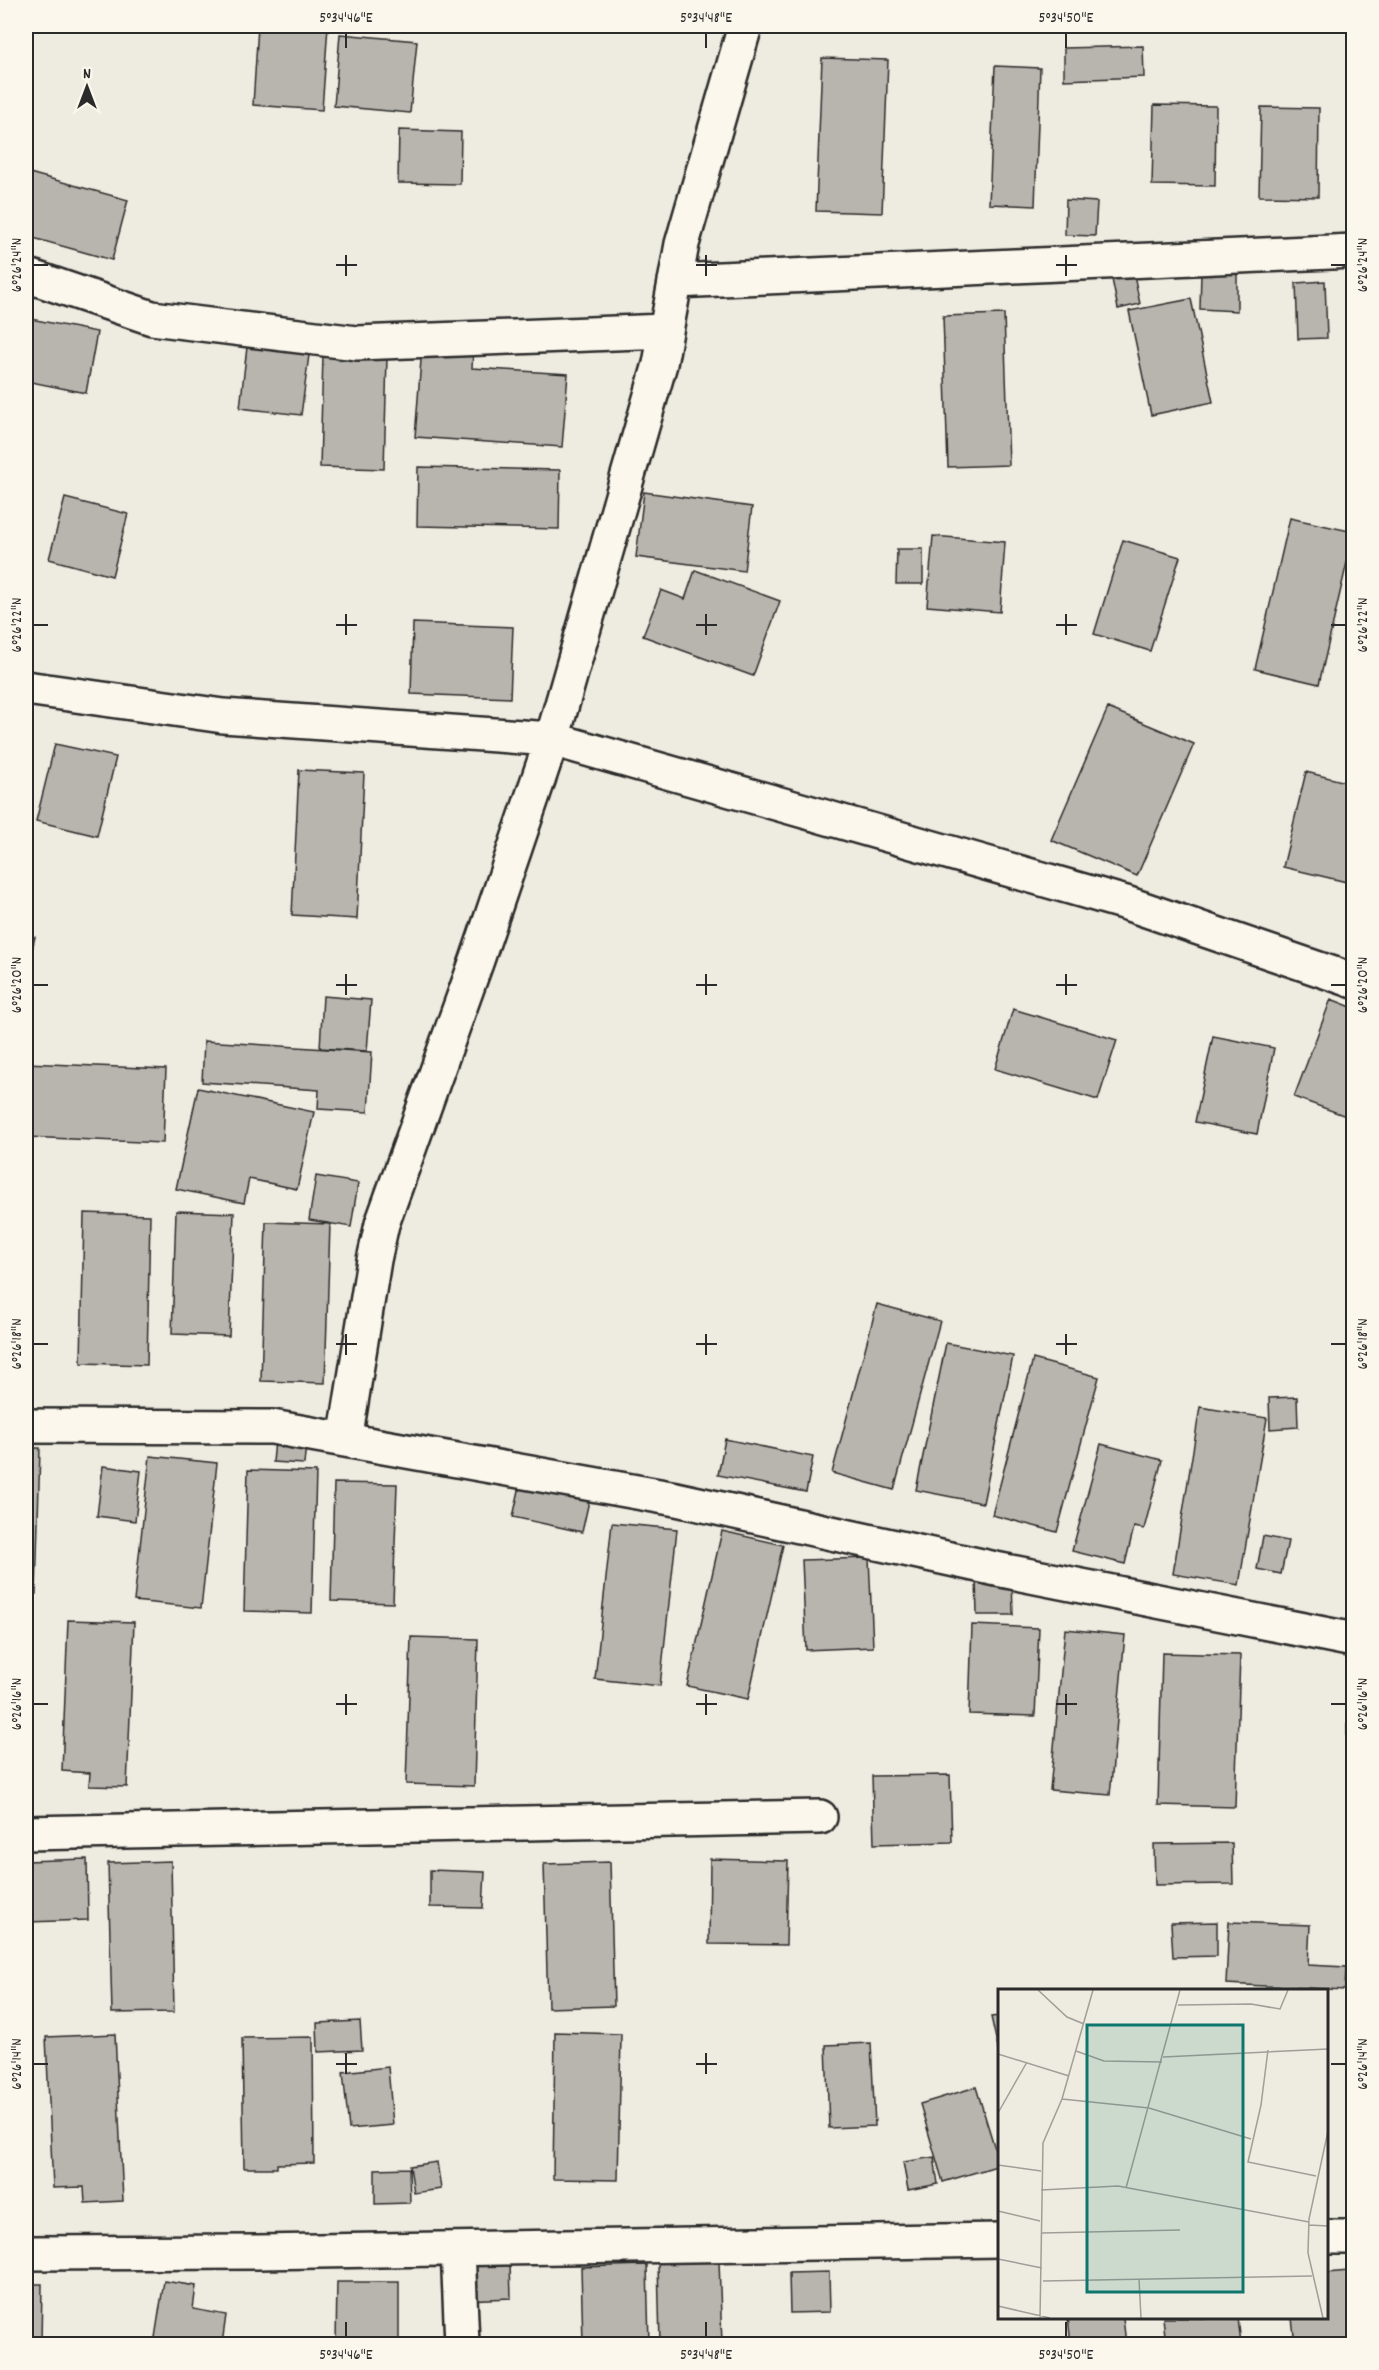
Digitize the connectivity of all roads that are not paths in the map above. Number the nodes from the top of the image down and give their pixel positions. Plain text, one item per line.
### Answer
1 (745, 26) edge
2 (1353, 251) edge
3 (26, 275) edge
4 (675, 281) junction
5 (665, 331) junction
6 (26, 688) edge
7 (552, 739) junction
8 (1353, 981) edge
9 (26, 1426) edge
10 (345, 1440) junction
11 (1353, 1640) edge
12 (820, 1817) dead end
13 (26, 1833) edge
14 (1328, 2237) edge
15 (1353, 2237) edge
16 (998, 2240) edge
17 (458, 2248) junction
18 (26, 2253) edge
19 (462, 2344) edge

1 - 4 street
2 - 4 street
3 - 5 street
4 - 5 street
5 - 7 street
6 - 7 street
7 - 8 street
7 - 10 street
9 - 10 street
10 - 11 street
12 - 13 street
14 - 15 street
16 - 17 street
17 - 18 street
17 - 19 street

